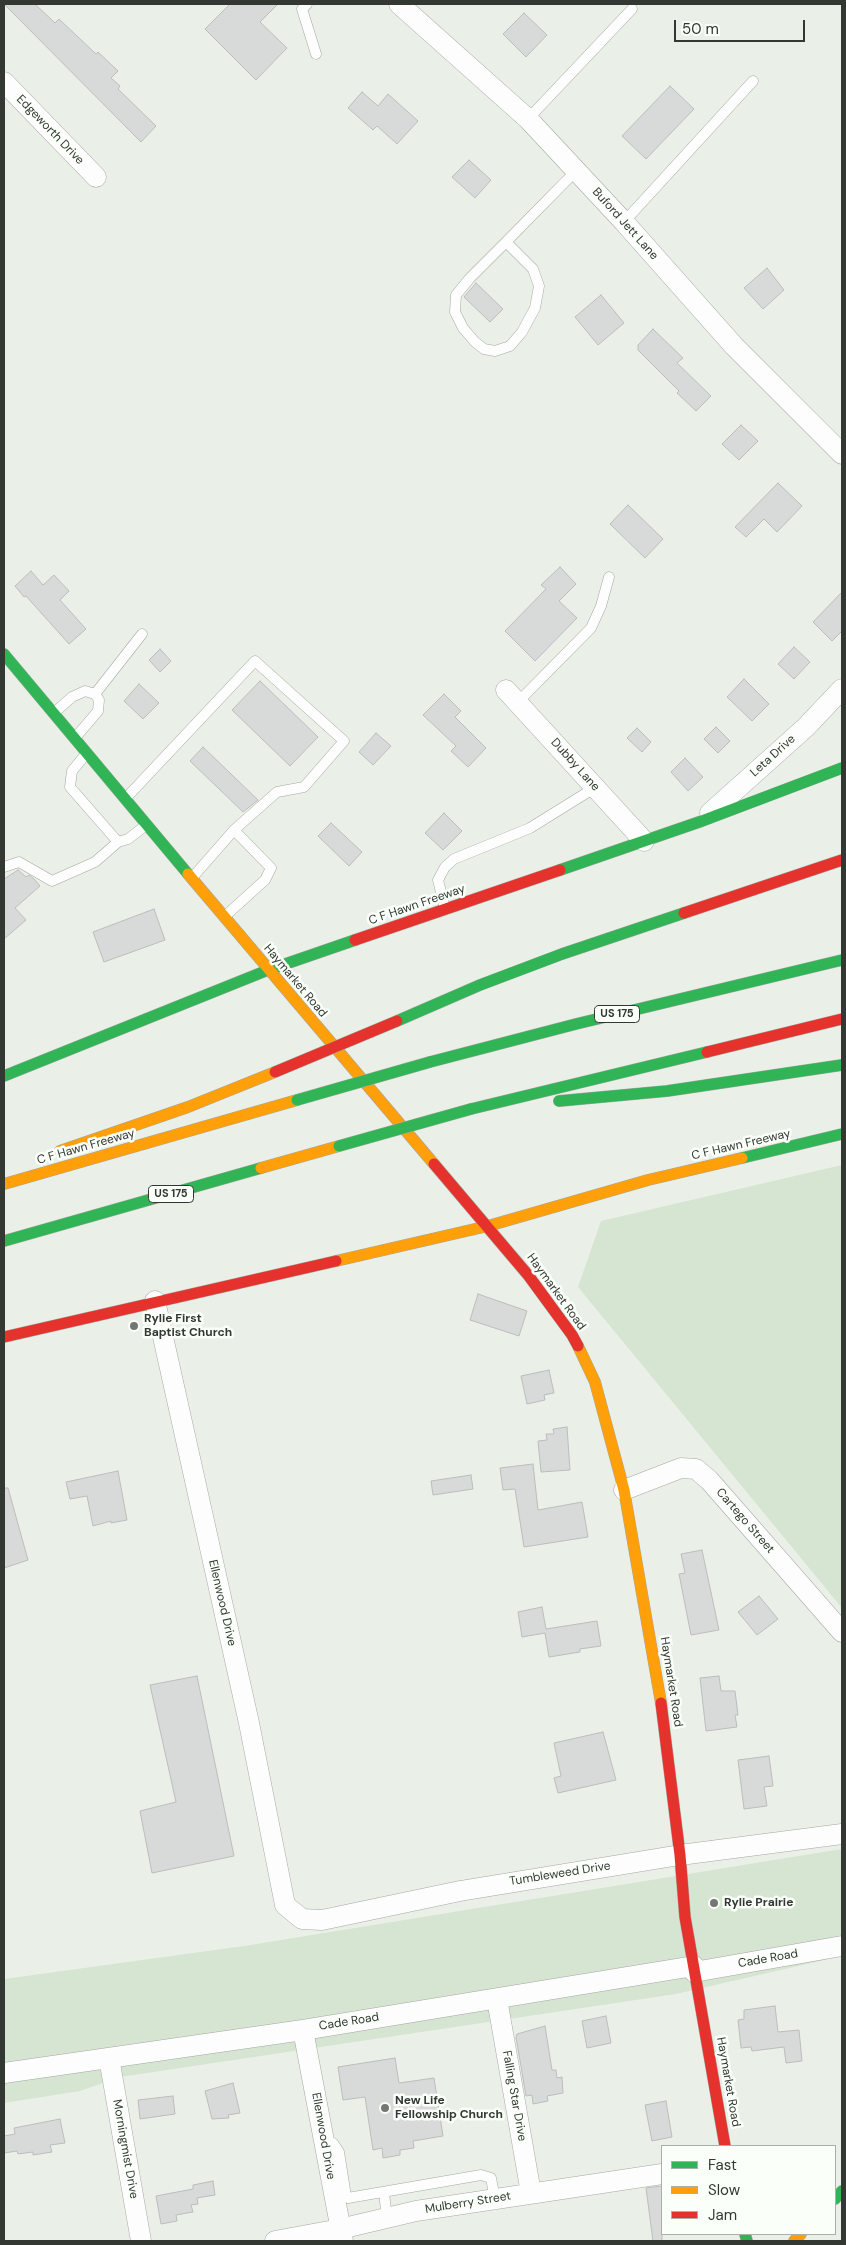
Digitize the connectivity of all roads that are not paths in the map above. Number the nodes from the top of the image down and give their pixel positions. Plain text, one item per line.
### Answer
1 (306, 4) edge
2 (399, 4) edge
3 (632, 9) dead end
4 (316, 54) dead end
5 (753, 81) dead end
6 (4, 82) edge
7 (528, 119) junction
8 (577, 170) junction
9 (96, 177) dead end
10 (624, 222) junction
11 (506, 242) junction
12 (842, 454) edge
13 (609, 576) dead end
14 (142, 634) dead end
15 (4, 654) edge
16 (842, 689) edge
17 (95, 694) junction
18 (512, 696) joint
19 (53, 714) junction
20 (74, 738) junction
21 (86, 753) junction
22 (842, 768) edge
23 (596, 788) junction
24 (125, 799) junction
25 (702, 821) junction
26 (146, 825) junction
27 (234, 830) junction
28 (644, 841) junction
29 (118, 842) junction
30 (842, 860) edge
31 (4, 867) edge
32 (192, 879) junction
33 (445, 909) junction
34 (224, 917) junction
35 (842, 959) edge
36 (268, 970) junction
37 (842, 1018) edge
38 (842, 1065) edge
39 (4, 1076) edge
40 (471, 1109) junction
41 (842, 1134) edge
42 (50, 1154) dead end
43 (19, 1167) dead end
44 (4, 1174) edge
45 (4, 1184) edge
46 (488, 1226) junction
47 (4, 1241) edge
48 (155, 1301) junction
49 (4, 1337) edge
50 (624, 1490) junction
51 (842, 1632) edge
52 (842, 1834) edge
53 (680, 1855) junction
54 (285, 1905) joint
55 (842, 1946) edge
56 (694, 1969) junction
57 (497, 1999) junction
58 (304, 2030) junction
59 (109, 2058) junction
60 (4, 2073) edge
61 (324, 2145) junction
62 (725, 2145) edge
63 (661, 2174) edge
64 (384, 2193) junction
65 (531, 2193) junction
66 (495, 2199) junction
67 (387, 2218) junction
68 (342, 2235) edge
69 (141, 2241) edge
70 (275, 2241) edge

1 - 4 lane
2 - 7 street, Buford Jett Lane
3 - 7 lane
5 - 10 lane
6 - 9 street, Edgeworth Drive
7 - 8 street, Buford Jett Lane
8 - 10 street, Buford Jett Lane
8 - 11 lane
10 - 12 street, Buford Jett Lane
11 - 11 lane
13 - 18 lane
14 - 17 lane
15 - 19 main road, Haymarket Road
16 - 25 street, Leta Drive
17 - 19 lane
17 - 20 lane
18 - 23 street, Dubby Lane
19 - 20 main road, Haymarket Road
20 - 21 main road, Haymarket Road
21 - 24 main road, Haymarket Road
21 - 29 lane
22 - 25 main road, C F Hawn Freeway
23 - 28 street, Dubby Lane
23 - 33 lane
24 - 26 main road, Haymarket Road
24 - 27 lane
25 - 28 main road, C F Hawn Freeway
26 - 29 lane
26 - 32 main road, Haymarket Road
27 - 32 lane
27 - 34 lane
28 - 33 main road, C F Hawn Freeway
29 - 31 lane
30 - 42 main road, bridge
32 - 34 main road, Haymarket Road
33 - 36 main road, C F Hawn Freeway
34 - 36 main road, Haymarket Road
35 - 45 main road, C F Hawn Freeway / US 175, bridge
36 - 39 main road, C F Hawn Freeway
36 - 46 main road, Haymarket Road
37 - 40 main road, US 175
38 - 40 main road
40 - 47 main road, US 175, bridge
41 - 46 main road, C F Hawn Freeway
43 - 44 main road
46 - 48 main road, C F Hawn Freeway
46 - 50 main road, Haymarket Road
48 - 49 main road, C F Hawn Freeway
48 - 54 street, Ellenwood Drive
50 - 51 street, Cartego Street
50 - 53 main road, Haymarket Road
52 - 53 street, Tumbleweed Drive
53 - 54 street, Tumbleweed Drive
53 - 56 main road, Haymarket Road
55 - 56 street, Cade Road
56 - 57 street, Cade Road
56 - 62 main road, Haymarket Road
57 - 58 street, Cade Road
57 - 65 street, Falling Star Drive
58 - 59 street, Cade Road
58 - 61 street, Ellenwood Drive
59 - 60 street, Cade Road
59 - 69 street, Morningmist Drive
61 - 64 lane
61 - 68 street, Ellenwood Drive
63 - 65 street, Mulberry Street
64 - 66 lane
64 - 67 lane
65 - 66 street, Mulberry Street
66 - 67 street, Mulberry Street
67 - 68 street, Mulberry Street
68 - 70 street, Mulberry Street

